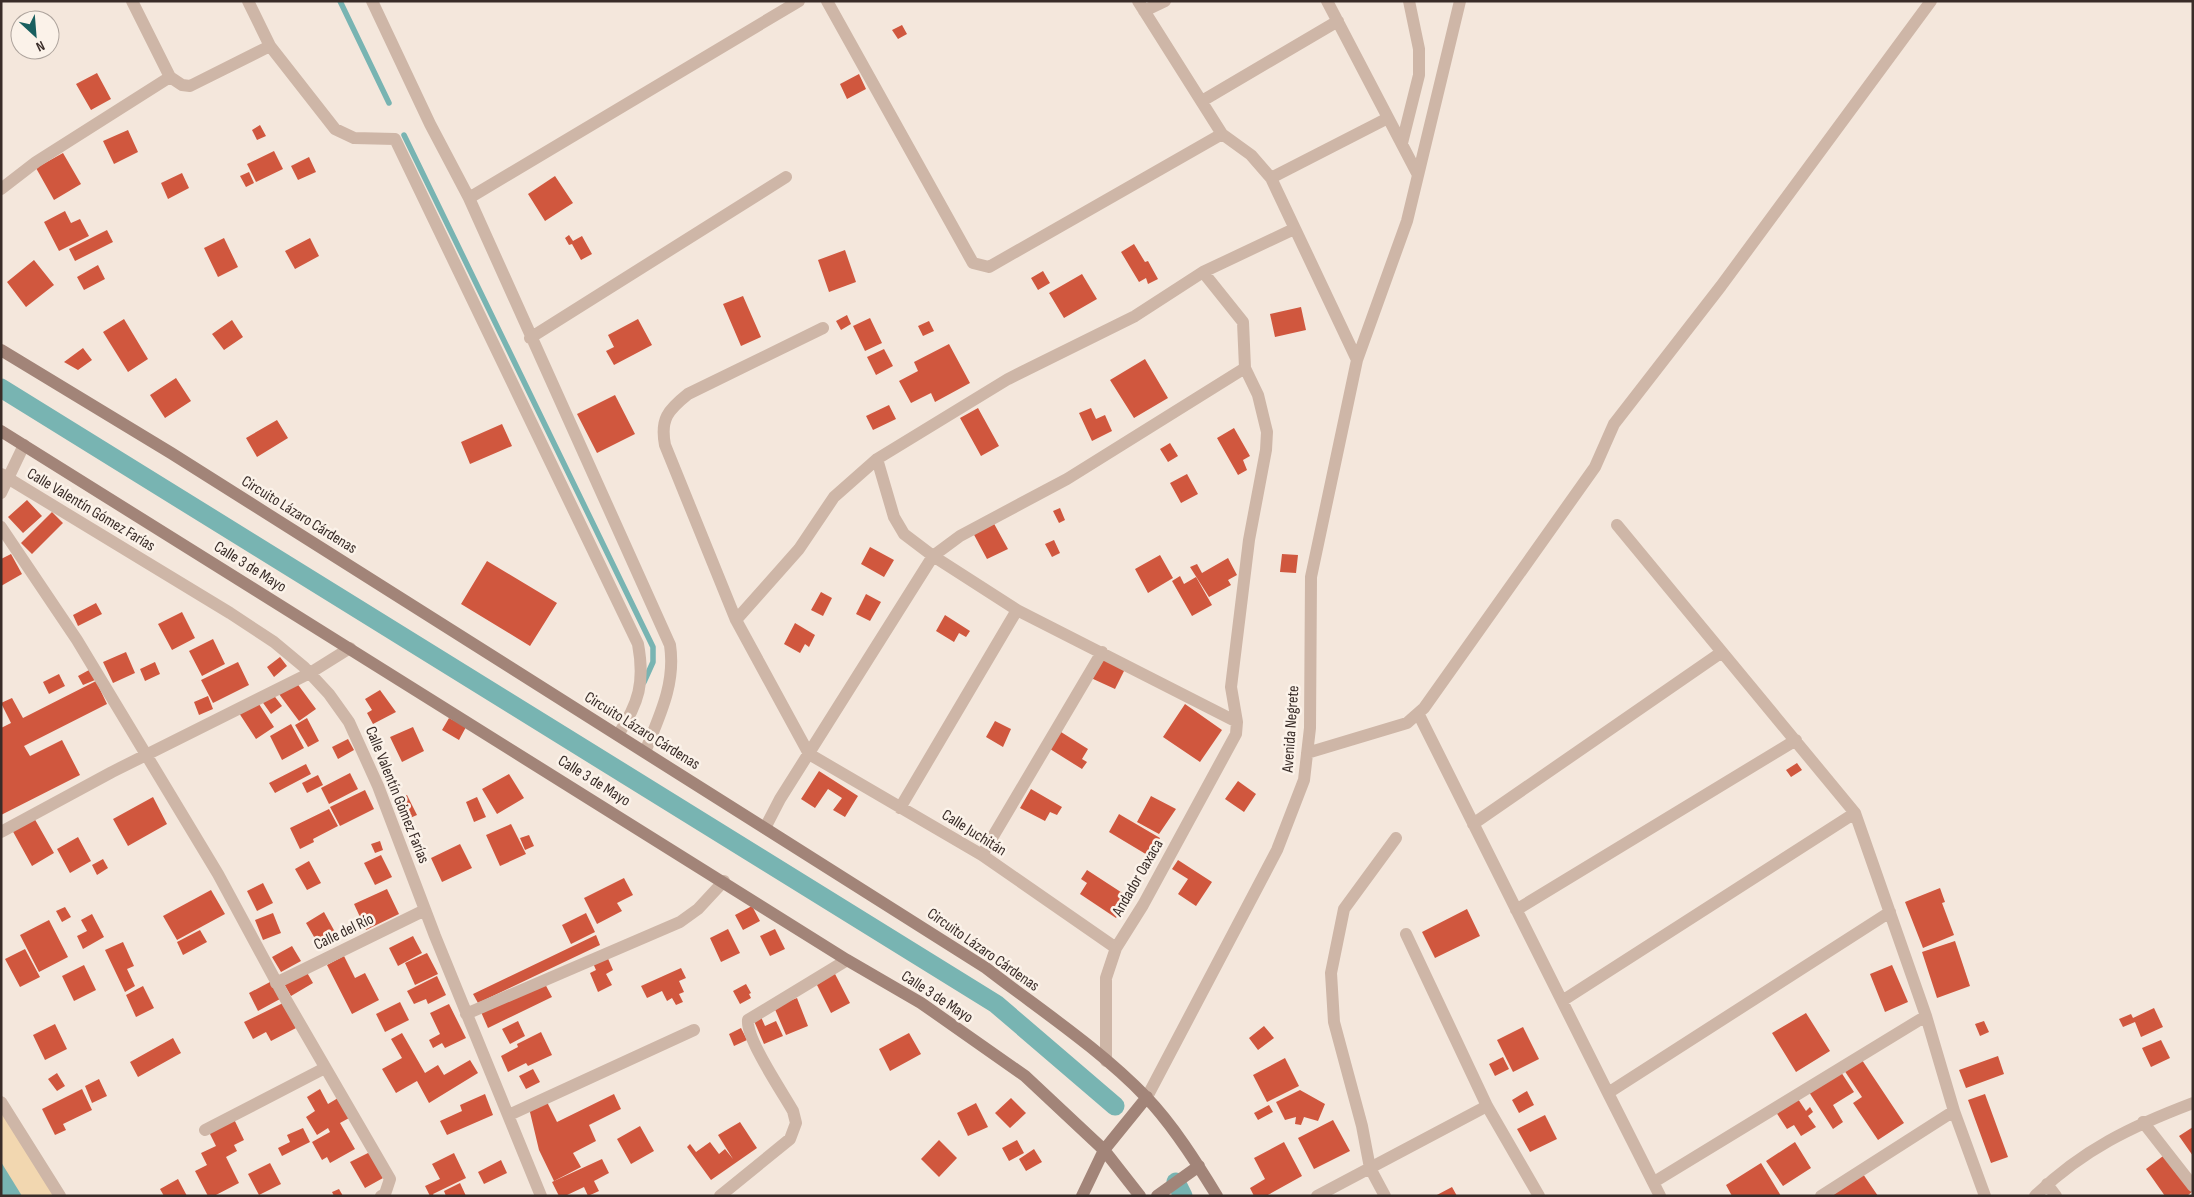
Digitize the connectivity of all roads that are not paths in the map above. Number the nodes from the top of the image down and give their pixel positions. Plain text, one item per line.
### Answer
1 (132, 1) edge
2 (248, 1) edge
3 (372, 1) edge
4 (799, 1) edge
5 (827, 1) edge
6 (1165, 1) edge
7 (1327, 1) edge
8 (1409, 1) edge
9 (1460, 1) edge
10 (1931, 1) edge
11 (1141, 6) edge
12 (1338, 21) junction
13 (270, 46) junction
14 (170, 77) junction
15 (1202, 101) junction
16 (1388, 118) junction
17 (1222, 134) junction
18 (1402, 143) junction
19 (1418, 175) junction
20 (786, 177) dead end
21 (1271, 178) junction
22 (1, 189) edge
23 (469, 198) junction
24 (1294, 229) junction
25 (1203, 272) junction
26 (823, 328) dead end
27 (530, 338) junction
28 (1, 350) edge
29 (1357, 360) junction
30 (1245, 368) junction
31 (1, 431) edge
32 (24, 445) junction
33 (877, 459) junction
34 (4, 476) edge
35 (1, 493) edge
36 (1617, 526) dead end
37 (1, 527) edge
38 (933, 556) junction
39 (1017, 610) junction
40 (736, 620) junction
41 (350, 648) junction
42 (1102, 652) junction
43 (1722, 652) junction
44 (310, 673) junction
45 (1418, 713) junction
46 (1237, 722) junction
47 (618, 735) junction
48 (1796, 740) junction
49 (645, 752) junction
50 (1307, 753) junction
51 (809, 754) junction
52 (146, 757) junction
53 (900, 808) junction
54 (1855, 814) junction
55 (1474, 824) junction
56 (765, 828) junction
57 (1, 832) edge
58 (1396, 838) dead end
59 (982, 855) junction
60 (724, 881) junction
61 (426, 910) junction
62 (1516, 910) junction
63 (1890, 912) junction
64 (1406, 934) dead end
65 (1116, 948) junction
66 (847, 960) junction
67 (276, 983) junction
68 (1562, 1001) junction
69 (466, 1014) junction
70 (1926, 1016) junction
71 (694, 1030) dead end
72 (1106, 1061) junction
73 (325, 1068) junction
74 (1608, 1093) junction
75 (1147, 1097) junction
76 (1, 1102) edge
77 (2193, 1103) edge
78 (1487, 1106) junction
79 (1954, 1111) junction
80 (509, 1115) junction
81 (2143, 1122) junction
82 (204, 1130) dead end
83 (1104, 1150) junction
84 (1199, 1166) junction
85 (1370, 1168) junction
86 (1654, 1182) junction
87 (2047, 1184) junction
88 (2193, 1186) edge
89 (60, 1196) edge
90 (382, 1196) edge
91 (541, 1196) edge
92 (720, 1196) edge
93 (1082, 1196) edge
94 (1140, 1196) edge
95 (1157, 1196) edge
96 (1217, 1196) edge
97 (1317, 1196) edge
98 (1385, 1196) edge
99 (1539, 1196) edge
100 (1660, 1196) edge
101 (1821, 1196) edge
102 (1985, 1196) edge
103 (2035, 1196) edge
104 (2056, 1196) edge

1 - 14 street
2 - 13 street
3 - 23 street
4 - 23 street
5 - 17 street
6 - 11 street
7 - 12 street
8 - 18 street
9 - 19 street, Avenida Negrete
10 - 45 street
11 - 15 street
12 - 15 street
12 - 16 street
13 - 14 street
13 - 47 street
14 - 22 street
15 - 17 street
16 - 18 street
16 - 21 street
17 - 21 street
18 - 19 street
19 - 29 street, Avenida Negrete
20 - 27 street
21 - 24 street
23 - 27 street
24 - 25 street
24 - 29 street
25 - 30 street
25 - 33 street
26 - 40 street
27 - 49 street
28 - 47 street, Circuito Lázaro Cárdenas
29 - 50 street, Avenida Negrete
30 - 38 street
30 - 46 street
31 - 32 street, Calle 3 de Mayo
32 - 34 street
32 - 41 street, Calle 3 de Mayo
33 - 38 street
33 - 40 street
34 - 35 street
34 - 44 street, Calle Valentín Gómez Farías
36 - 43 street
37 - 52 street
38 - 39 street
38 - 51 street
39 - 42 street
39 - 53 street
40 - 51 street
41 - 44 street
41 - 60 street, Calle 3 de Mayo
42 - 46 street
42 - 59 street
43 - 48 street
43 - 55 street
44 - 52 street
44 - 61 street, Calle Valentín Gómez Farías
45 - 50 street
45 - 55 street
46 - 65 street, Andador Oaxaca
47 - 49 street, Circuito Lázaro Cárdenas
48 - 54 street
48 - 62 street
49 - 56 street, Circuito Lázaro Cárdenas
50 - 75 street, Avenida Negrete
51 - 53 street, Calle Juchitán
51 - 56 street
52 - 57 street
52 - 67 street
53 - 59 street, Calle Juchitán
54 - 63 street
54 - 68 street
55 - 62 street
56 - 72 street, Circuito Lázaro Cárdenas
58 - 85 street
59 - 65 street, Calle Juchitán
60 - 66 street, Calle 3 de Mayo
60 - 69 street
61 - 67 street, Calle del Río
61 - 69 street, Calle Valentín Gómez Farías
62 - 68 street
63 - 70 street
63 - 74 street
64 - 78 street
65 - 72 street, Andador Oaxaca
66 - 83 street, Calle 3 de Mayo
66 - 92 street
67 - 73 street
68 - 74 street
69 - 80 street, Calle Valentín Gómez Farías
70 - 79 street
70 - 86 street
71 - 80 street
72 - 75 street, Circuito Lázaro Cárdenas
73 - 82 street
73 - 90 street
74 - 86 street
75 - 83 street
75 - 84 street, Circuito Lázaro Cárdenas
76 - 89 street
77 - 81 street
78 - 85 street
78 - 99 street
79 - 101 street
79 - 102 street
80 - 91 street, Calle Valentín Gómez Farías
81 - 87 street
81 - 88 street
83 - 93 street
83 - 94 street, Calle 3 de Mayo
84 - 95 street
84 - 96 street, Circuito Lázaro Cárdenas
85 - 97 street
85 - 98 street
86 - 100 street
87 - 103 street
87 - 104 street

